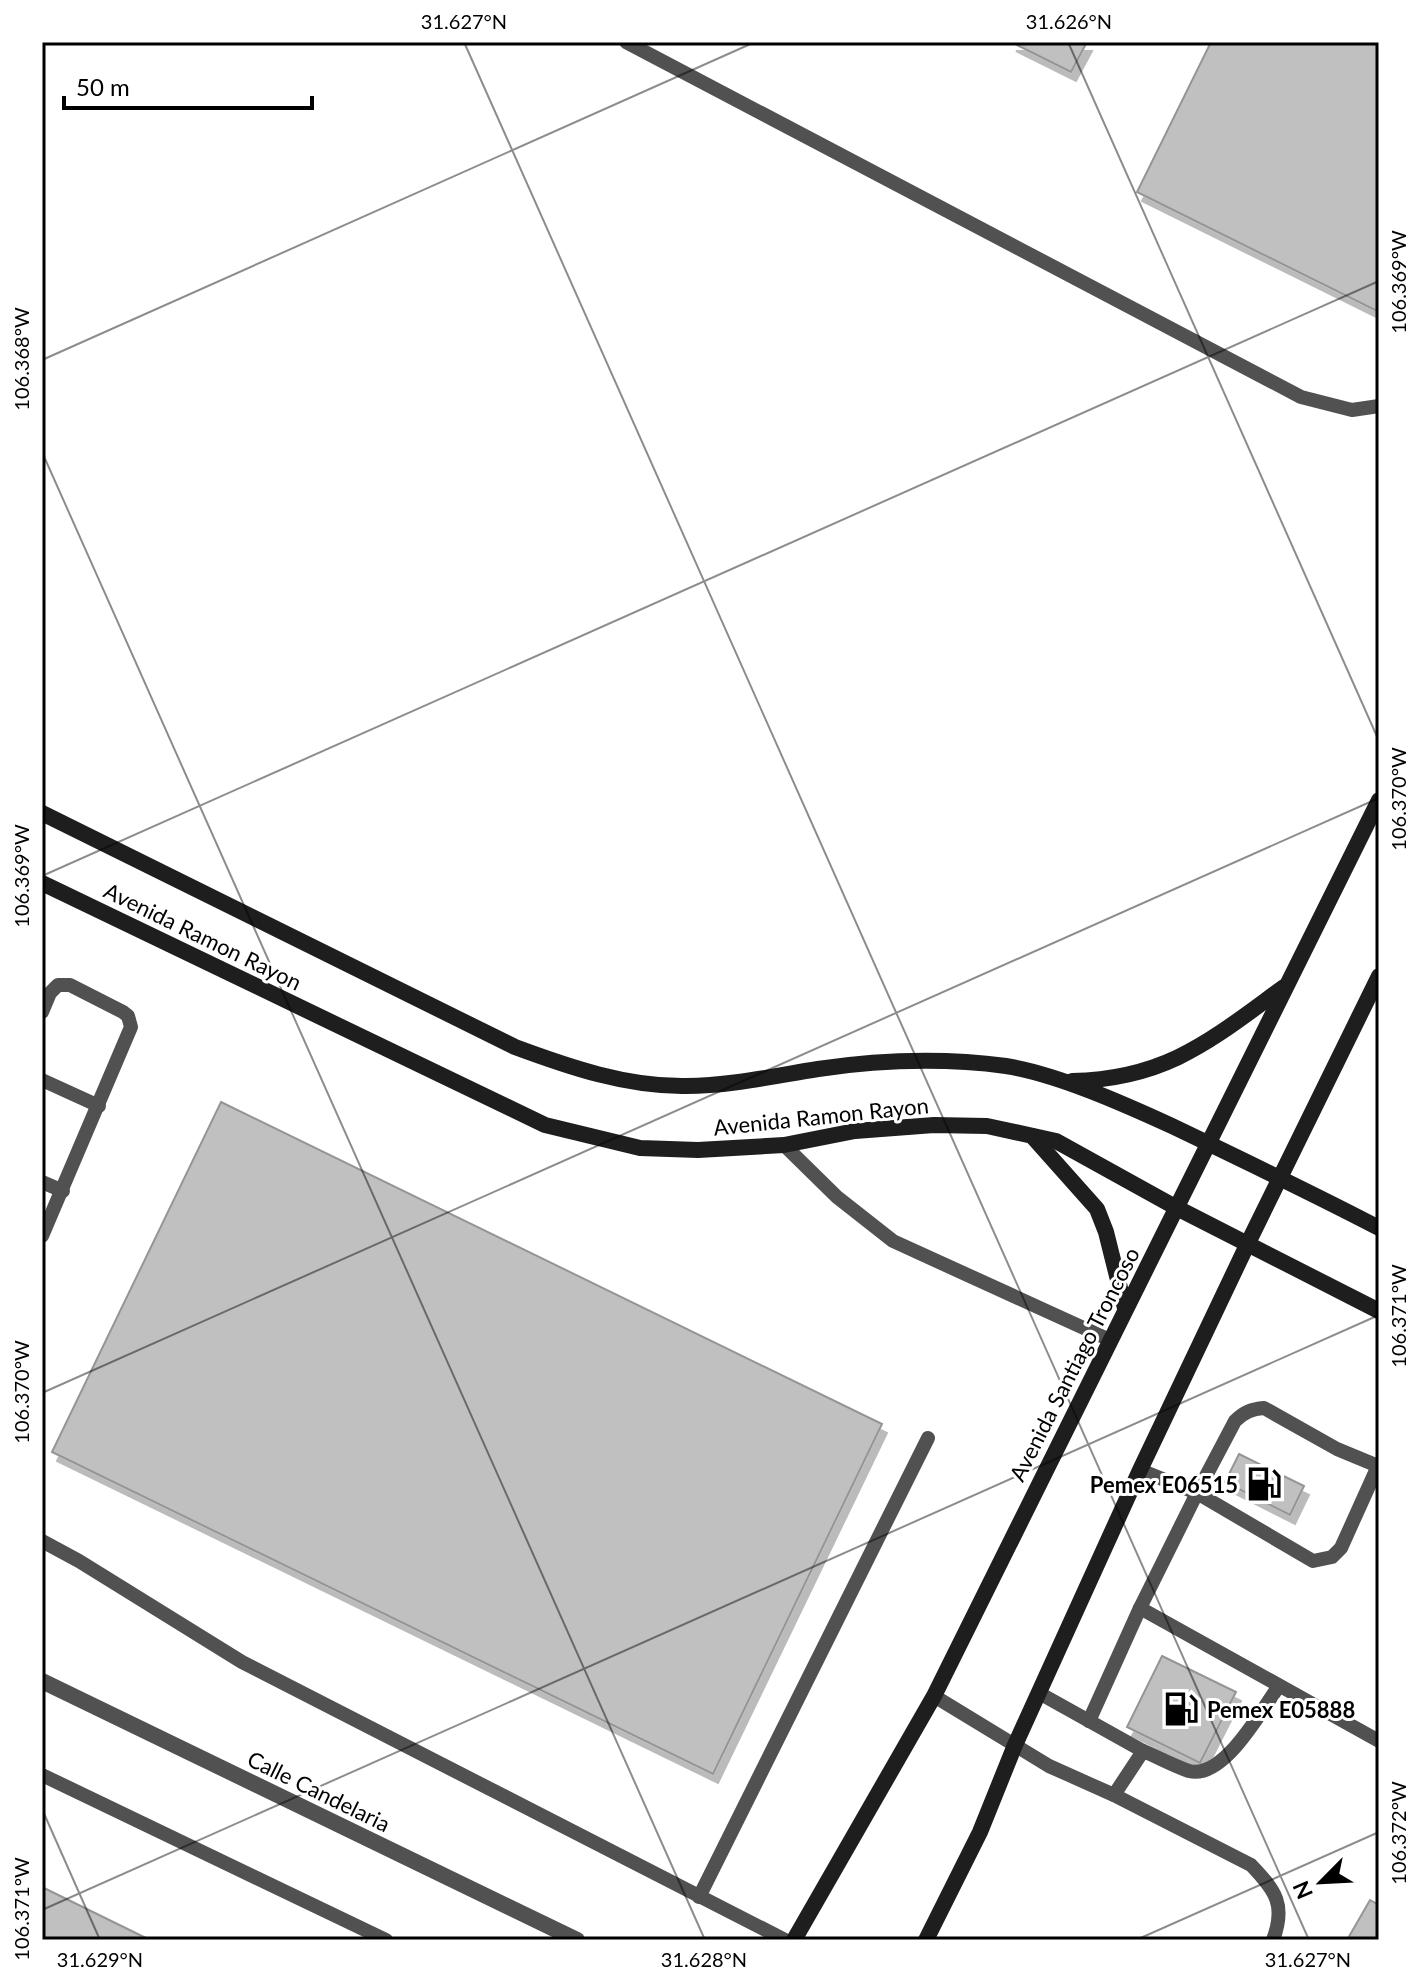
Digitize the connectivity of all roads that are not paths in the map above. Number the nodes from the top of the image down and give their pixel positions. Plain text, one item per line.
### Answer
1 (626, 42) edge
2 (1379, 406) edge
3 (1379, 800) edge
4 (42, 813) edge
5 (42, 883) edge
6 (1379, 977) edge
7 (1288, 984) junction
8 (42, 1012) edge
9 (42, 1080) edge
10 (1060, 1081) junction
11 (99, 1106) junction
12 (1032, 1136) junction
13 (1207, 1143) junction
14 (784, 1145) junction
15 (1281, 1177) junction
16 (42, 1182) edge
17 (63, 1191) junction
18 (1177, 1208) junction
19 (1379, 1228) edge
20 (42, 1236) edge
21 (1248, 1243) junction
22 (1125, 1308) junction
23 (1379, 1311) edge
24 (1110, 1340) junction
25 (928, 1438) dead end
26 (1378, 1465) edge
27 (1140, 1470) junction
28 (1197, 1493) junction
29 (42, 1541) edge
30 (1140, 1608) junction
31 (42, 1681) edge
32 (1279, 1686) junction
33 (1039, 1693) junction
34 (934, 1696) junction
35 (1089, 1721) junction
36 (1379, 1741) edge
37 (1015, 1745) junction
38 (1143, 1751) junction
39 (42, 1775) edge
40 (1114, 1795) junction
41 (699, 1897) junction
42 (386, 1940) edge
43 (577, 1940) edge
44 (785, 1940) edge
45 (794, 1940) edge
46 (926, 1940) edge
47 (1273, 1940) edge

1 - 2 lane
3 - 7 main road, Avenida Santiago Troncoso
4 - 10 main road, Avenida Ramon Rayon
5 - 14 main road, Avenida Ramon Rayon
6 - 15 main road
7 - 10 main road
7 - 13 main road, Avenida Santiago Troncoso
8 - 11 lane
9 - 11 lane
10 - 13 main road, Avenida Ramon Rayon
11 - 17 lane
12 - 14 main road, Avenida Ramon Rayon
12 - 18 main road, Avenida Ramon Rayon
12 - 22 main road
13 - 15 main road, Avenida Ramon Rayon
13 - 18 main road, Avenida Santiago Troncoso
14 - 24 lane
15 - 19 main road, Avenida Ramon Rayon
15 - 21 main road
16 - 17 lane
17 - 20 lane
18 - 21 main road, Avenida Ramon Rayon
18 - 22 main road, Avenida Santiago Troncoso
21 - 23 main road, Avenida Ramon Rayon
21 - 27 main road
22 - 24 main road, Avenida Santiago Troncoso
24 - 34 main road, Avenida Santiago Troncoso
25 - 41 lane
26 - 28 lane
26 - 28 lane
27 - 28 lane
27 - 33 main road
28 - 30 lane
29 - 41 lane
30 - 32 lane
30 - 35 lane
31 - 43 street, Calle Candelaria
32 - 36 lane
32 - 38 lane
33 - 35 lane
33 - 37 main road
34 - 37 lane
34 - 45 main road, Avenida Santiago Troncoso
35 - 38 lane
37 - 40 lane
37 - 46 main road
38 - 40 lane
39 - 42 lane
40 - 47 lane
41 - 44 lane

